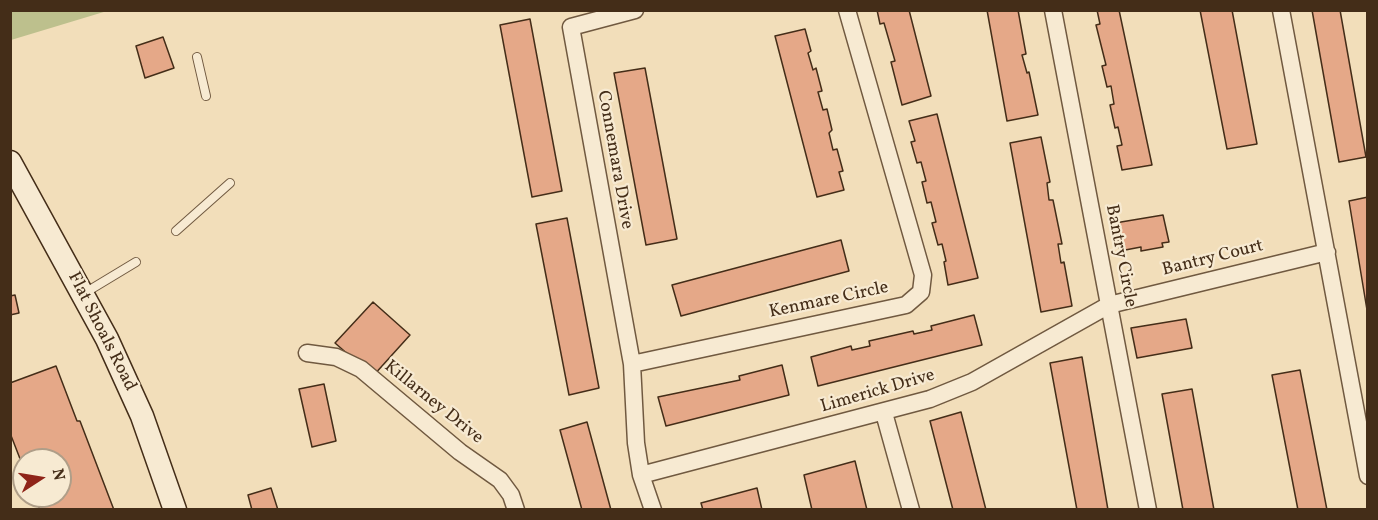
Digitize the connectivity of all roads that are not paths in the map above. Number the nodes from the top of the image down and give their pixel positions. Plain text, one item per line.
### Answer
1 (635, 10) edge
2 (847, 10) edge
3 (1053, 10) edge
4 (1281, 10) edge
5 (197, 57) dead end
6 (206, 96) dead end
7 (12, 167) edge
8 (230, 183) dead end
9 (176, 231) dead end
10 (1327, 252) junction
11 (136, 262) dead end
12 (82, 294) junction
13 (1109, 304) junction
14 (308, 353) dead end
15 (632, 364) junction
16 (884, 413) junction
17 (641, 475) junction
18 (1368, 476) edge
19 (175, 510) edge
20 (516, 510) edge
21 (653, 510) edge
22 (911, 510) edge
23 (1148, 510) edge

1 - 15 street, Connemara Drive
2 - 15 street, Kenmare Circle
3 - 13 street, Bantry Circle
4 - 10 street
5 - 6 lane
7 - 12 street, Flat Shoals Road
8 - 9 lane
10 - 13 street, Bantry Court
10 - 18 street
11 - 12 lane
12 - 19 street, Flat Shoals Road
13 - 16 street, Limerick Drive
13 - 23 street, Bantry Circle
14 - 20 street, Killarney Drive
15 - 17 street
16 - 17 street, Limerick Drive
16 - 22 street
17 - 21 street

